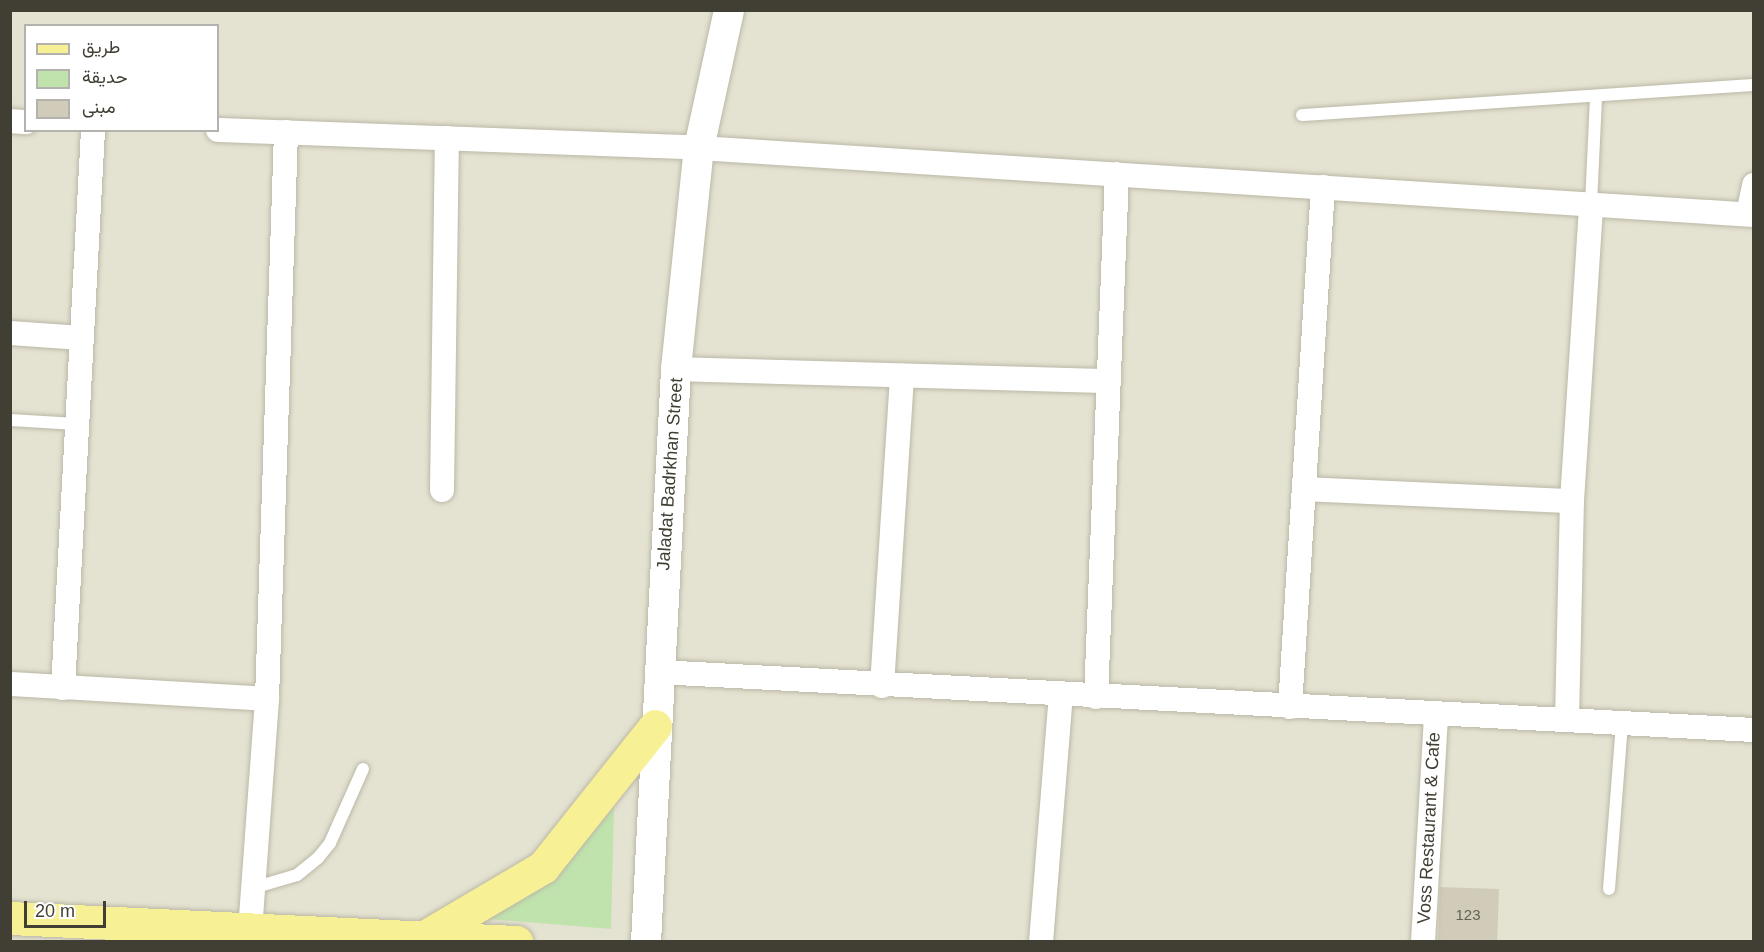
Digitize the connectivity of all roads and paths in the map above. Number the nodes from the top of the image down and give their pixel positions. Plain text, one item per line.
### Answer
1 (729, 10) edge
2 (1754, 85) edge
3 (1596, 96) junction
4 (1302, 115) dead end
5 (219, 130) edge
6 (93, 132) edge
7 (286, 132) junction
8 (447, 138) junction
9 (699, 148) junction
10 (1117, 174) junction
11 (1754, 185) edge
12 (1323, 188) junction
13 (1591, 204) junction
14 (1751, 214) edge
15 (10, 333) edge
16 (82, 338) junction
17 (676, 369) junction
18 (902, 376) junction
19 (1109, 381) junction
20 (10, 420) edge
21 (77, 424) junction
22 (1304, 489) junction
23 (442, 490) dead end
24 (1572, 501) junction
25 (658, 672) junction
26 (10, 684) edge
27 (882, 686) junction
28 (63, 688) junction
29 (1061, 695) junction
30 (1096, 697) junction
31 (267, 699) junction
32 (1290, 707) junction
33 (1436, 714) junction
34 (1567, 720) junction
35 (1622, 723) junction
36 (655, 726) junction
37 (1754, 730) edge
38 (363, 770) dead end
39 (253, 888) junction
40 (1609, 889) dead end
41 (10, 918) edge
42 (250, 931) junction
43 (419, 940) edge
44 (516, 942) edge
45 (646, 942) edge
46 (1041, 942) edge
47 (1423, 942) edge

1 - 9 street, Jaladat Badrkhan Street
2 - 3 lane
3 - 4 lane
3 - 13 lane
5 - 7 street
6 - 16 street
7 - 8 street
7 - 31 street
8 - 9 street
8 - 23 street
9 - 10 street
9 - 17 street, Jaladat Badrkhan Street
10 - 12 street
10 - 19 street
11 - 14 street
12 - 13 street
12 - 22 street
13 - 14 street
13 - 24 street
15 - 16 street
16 - 21 street
17 - 18 street
17 - 25 street, Jaladat Badrkhan Street
18 - 19 street
18 - 27 street
19 - 30 street
20 - 21 lane
21 - 28 street
22 - 24 street
22 - 32 street
24 - 34 street
25 - 27 street
25 - 36 street, Jaladat Badrkhan Street
26 - 28 street
27 - 29 street
28 - 31 street
29 - 30 street
29 - 46 street
30 - 32 street
31 - 39 street
32 - 33 street
33 - 34 street
33 - 47 street, Voss Restaurant & Cafe
34 - 35 street
35 - 37 street
35 - 40 lane
36 - 43 main road
36 - 45 street, Jaladat Badrkhan Street
38 - 39 lane
39 - 42 street
41 - 42 main road
42 - 43 main road
43 - 44 main road

